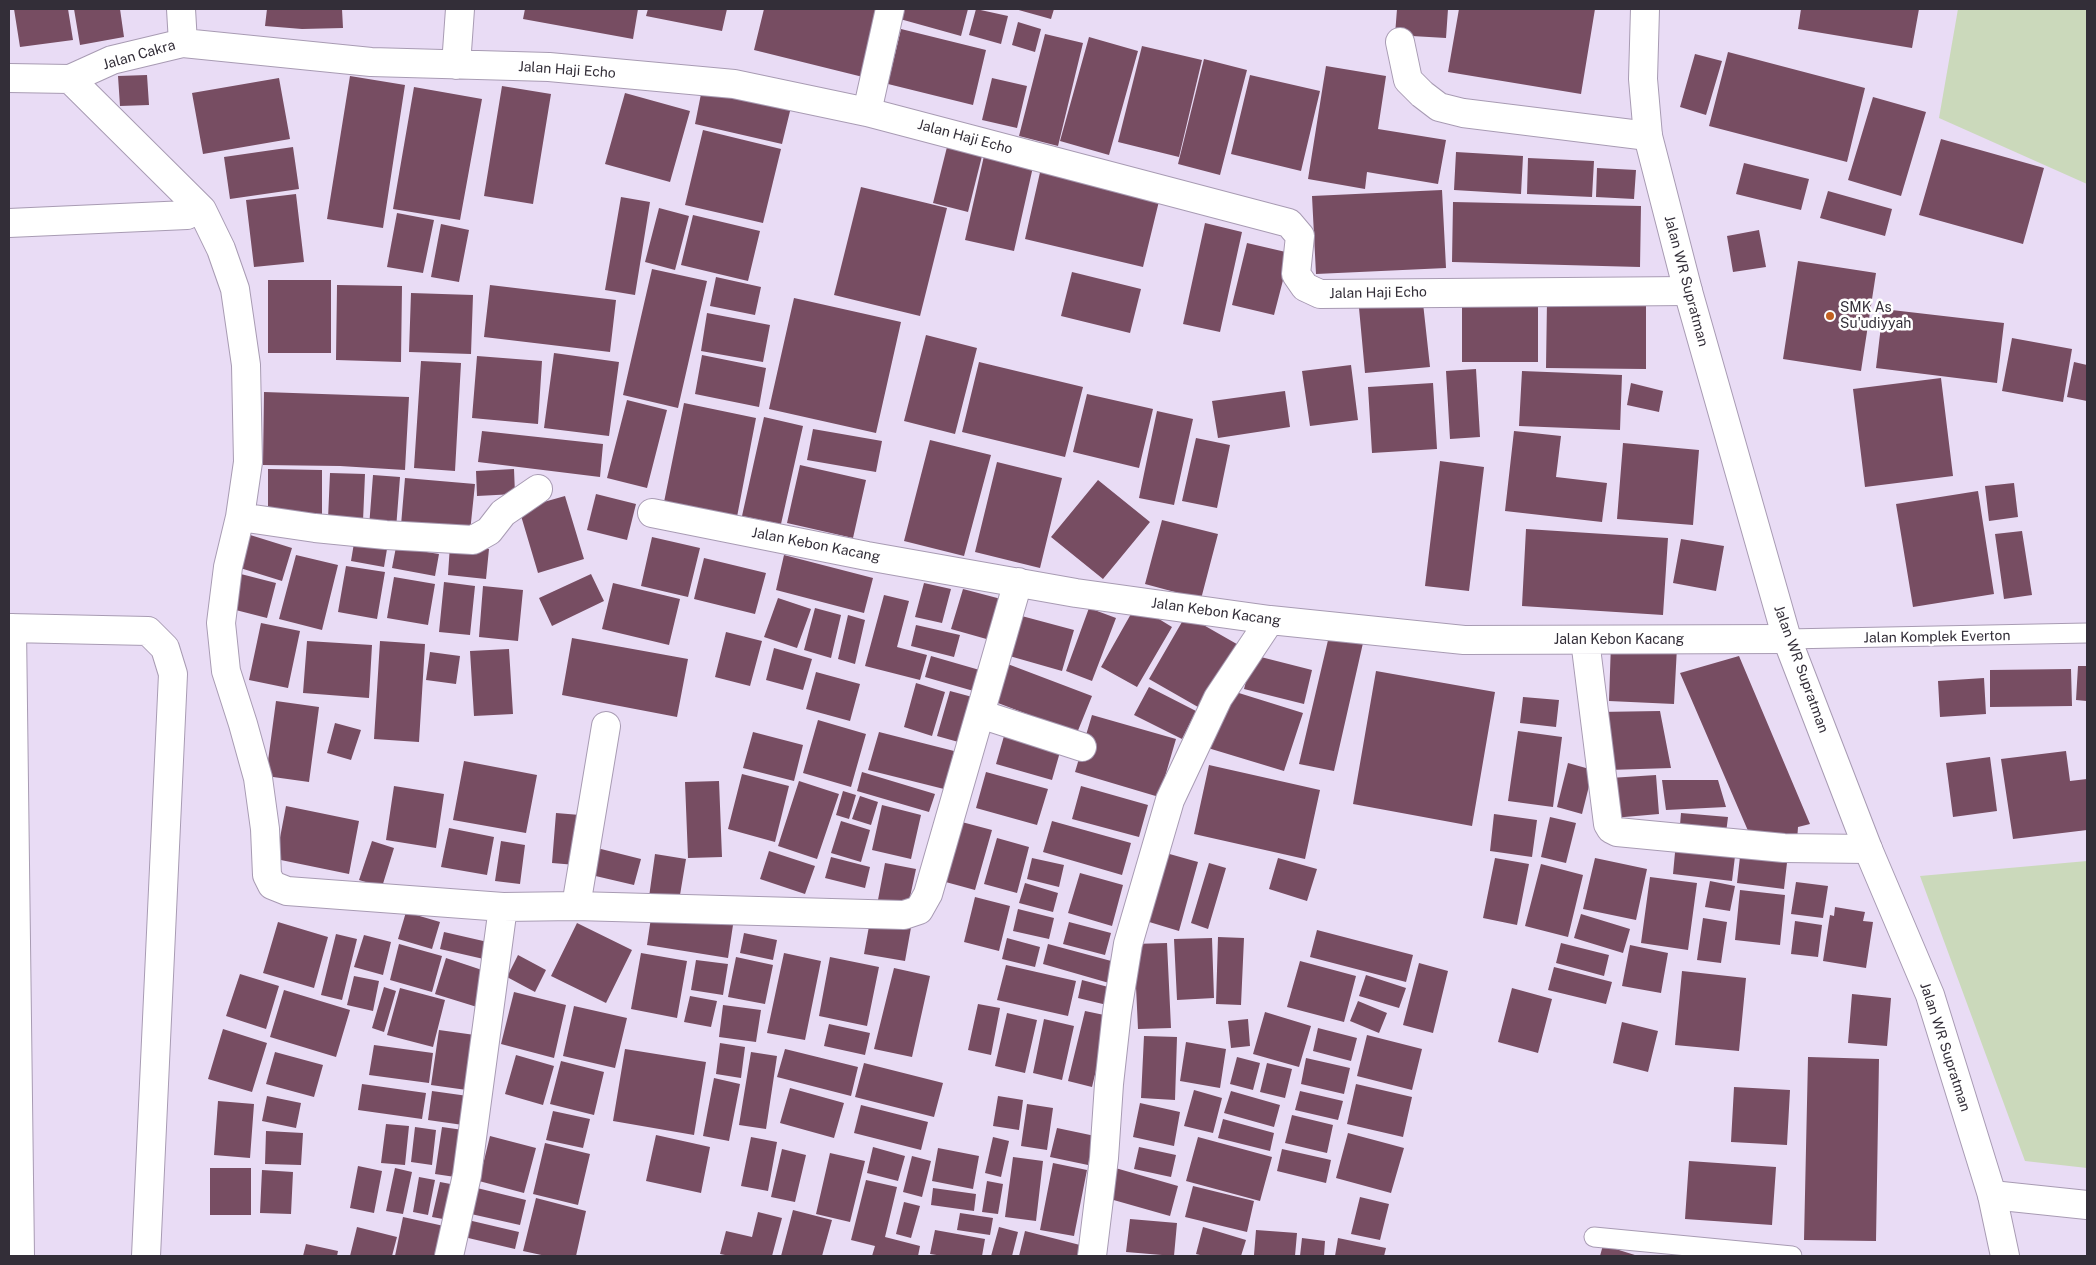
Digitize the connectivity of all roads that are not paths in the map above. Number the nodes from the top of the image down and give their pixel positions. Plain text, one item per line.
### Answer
1 (181, 9) edge
2 (460, 9) edge
3 (890, 9) edge
4 (1645, 9) edge
5 (183, 42) junction
6 (1400, 42) dead end
7 (456, 64) junction
8 (9, 78) edge
9 (70, 79) junction
10 (866, 112) junction
11 (1648, 136) junction
12 (187, 214) dead end
13 (9, 223) edge
14 (1688, 291) junction
15 (538, 489) dead end
16 (652, 513) dead end
17 (240, 517) junction
18 (1018, 582) junction
19 (1270, 620) junction
20 (10, 628) edge
21 (2087, 632) edge
22 (1787, 639) junction
23 (1585, 640) junction
24 (980, 714) junction
25 (606, 726) dead end
26 (1082, 747) dead end
27 (1868, 849) junction
28 (576, 906) junction
29 (503, 907) junction
30 (1992, 1195) junction
31 (2087, 1206) edge
32 (1594, 1237) dead end
33 (20, 1256) edge
34 (146, 1256) edge
35 (449, 1256) edge
36 (1092, 1256) edge
37 (1792, 1256) edge
38 (2005, 1256) edge

1 - 5 street
2 - 7 street
3 - 10 street
4 - 11 street, Jalan WR Supratman
5 - 7 street, Jalan Haji Echo
5 - 9 street, Jalan Cakra
6 - 11 street
7 - 10 street, Jalan Haji Echo
8 - 9 street, Jalan Cakra
9 - 17 street
10 - 14 street, Jalan Haji Echo
11 - 14 street, Jalan WR Supratman
12 - 13 street
14 - 22 street, Jalan WR Supratman
15 - 17 street
16 - 18 street, Jalan Kebon Kacang
17 - 29 street
18 - 19 street, Jalan Kebon Kacang
18 - 24 street
19 - 23 street, Jalan Kebon Kacang
19 - 36 street
20 - 33 street
20 - 34 street
21 - 22 lane, Jalan Komplek Everton
22 - 23 street, Jalan Kebon Kacang
22 - 27 street, Jalan WR Supratman
23 - 27 street
24 - 26 street
24 - 28 street
25 - 28 street
27 - 30 street, Jalan WR Supratman
28 - 29 street
29 - 35 street
30 - 31 street
30 - 38 street, Jalan WR Supratman
32 - 37 lane

